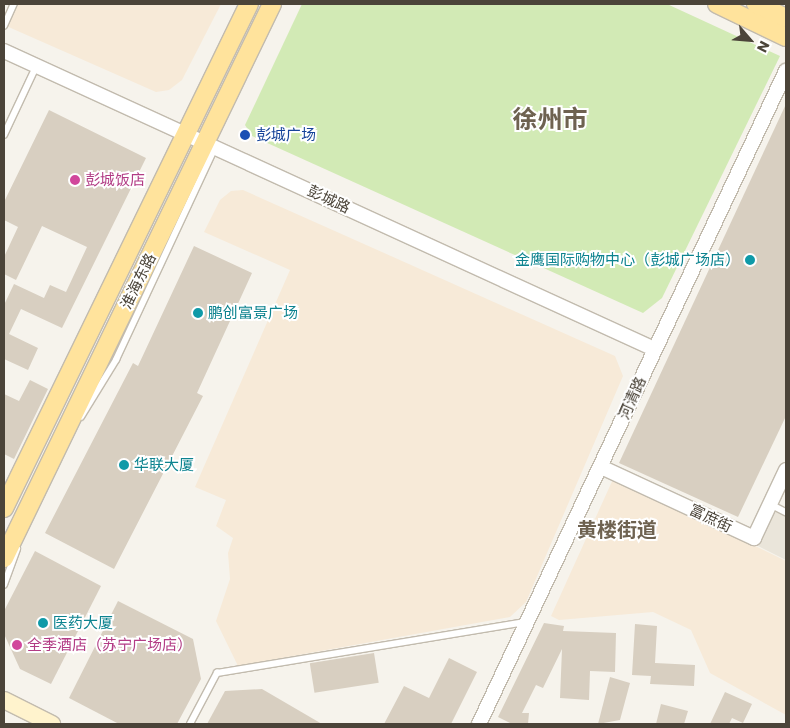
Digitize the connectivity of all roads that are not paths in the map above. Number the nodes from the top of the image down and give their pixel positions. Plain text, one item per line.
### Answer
1 (14, 4) edge
2 (249, 4) edge
3 (272, 4) edge
4 (718, 4) edge
5 (756, 4) edge
6 (786, 18) edge
7 (4, 26) edge
8 (786, 37) edge
9 (4, 51) edge
10 (37, 66) junction
11 (786, 72) edge
12 (186, 133) junction
13 (4, 135) edge
14 (210, 144) junction
15 (654, 349) junction
16 (601, 467) junction
17 (786, 470) edge
18 (4, 505) edge
19 (772, 505) dead end
20 (786, 512) edge
21 (4, 558) edge
22 (4, 585) edge
23 (531, 621) junction
24 (4, 700) edge
25 (52, 724) edge
26 (190, 724) edge
27 (479, 724) edge

1 - 7 lane
2 - 12 main road, 淮海东路
3 - 14 main road, 淮海东路
4 - 8 main road
5 - 6 main road
9 - 10 street, 彭城路
10 - 12 street, 彭城路
10 - 13 lane
11 - 15 street, 河清路
12 - 14 street, 彭城路
12 - 18 main road, 淮海东路
14 - 15 street, 彭城路
14 - 21 main road, 淮海东路
14 - 22 lane
15 - 16 street, 河清路
16 - 17 street, 富庶街
16 - 23 street, 河清路
19 - 20 lane
23 - 26 lane
23 - 27 street, 河清路
24 - 25 main road

